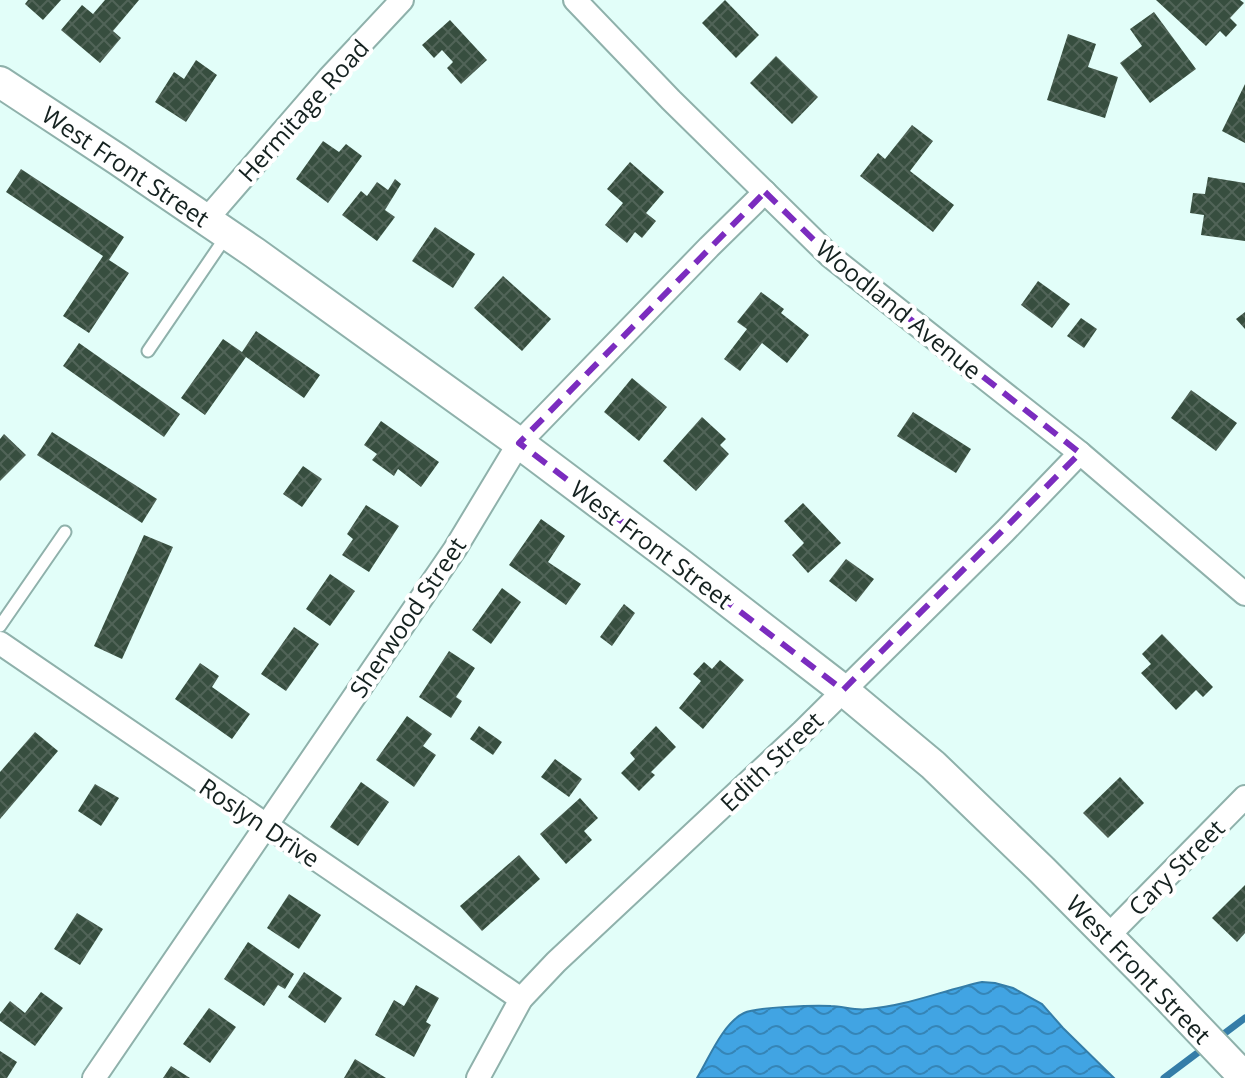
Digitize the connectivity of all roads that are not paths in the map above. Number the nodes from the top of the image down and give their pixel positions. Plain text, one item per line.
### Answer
1 (402, 0) edge
2 (575, 0) edge
3 (0, 82) edge
4 (765, 192) junction
5 (216, 227) junction
6 (148, 351) dead end
7 (519, 443) junction
8 (1080, 453) junction
9 (65, 532) dead end
10 (1245, 594) edge
11 (0, 626) edge
12 (0, 643) edge
13 (843, 690) junction
14 (1245, 797) edge
15 (265, 825) junction
16 (1107, 937) junction
17 (521, 999) junction
18 (94, 1078) edge
19 (478, 1078) edge
20 (1245, 1078) edge

1 - 5 street, Hermitage Road
2 - 4 street, Woodland Avenue
3 - 5 street, West Front Street
4 - 7 street, Sherwood Street
4 - 8 street, Woodland Avenue
5 - 6 lane
5 - 7 street, West Front Street
7 - 13 street, West Front Street
7 - 15 street, Sherwood Street
8 - 10 street, Woodland Avenue
8 - 13 street, Edith Street
9 - 11 lane
12 - 15 street, Roslyn Drive
13 - 16 street, West Front Street
13 - 17 street, Edith Street
14 - 16 street, Cary Street
15 - 17 street, Roslyn Drive
15 - 18 street, Sherwood Street
16 - 20 street, West Front Street
17 - 19 street, Edith Street

